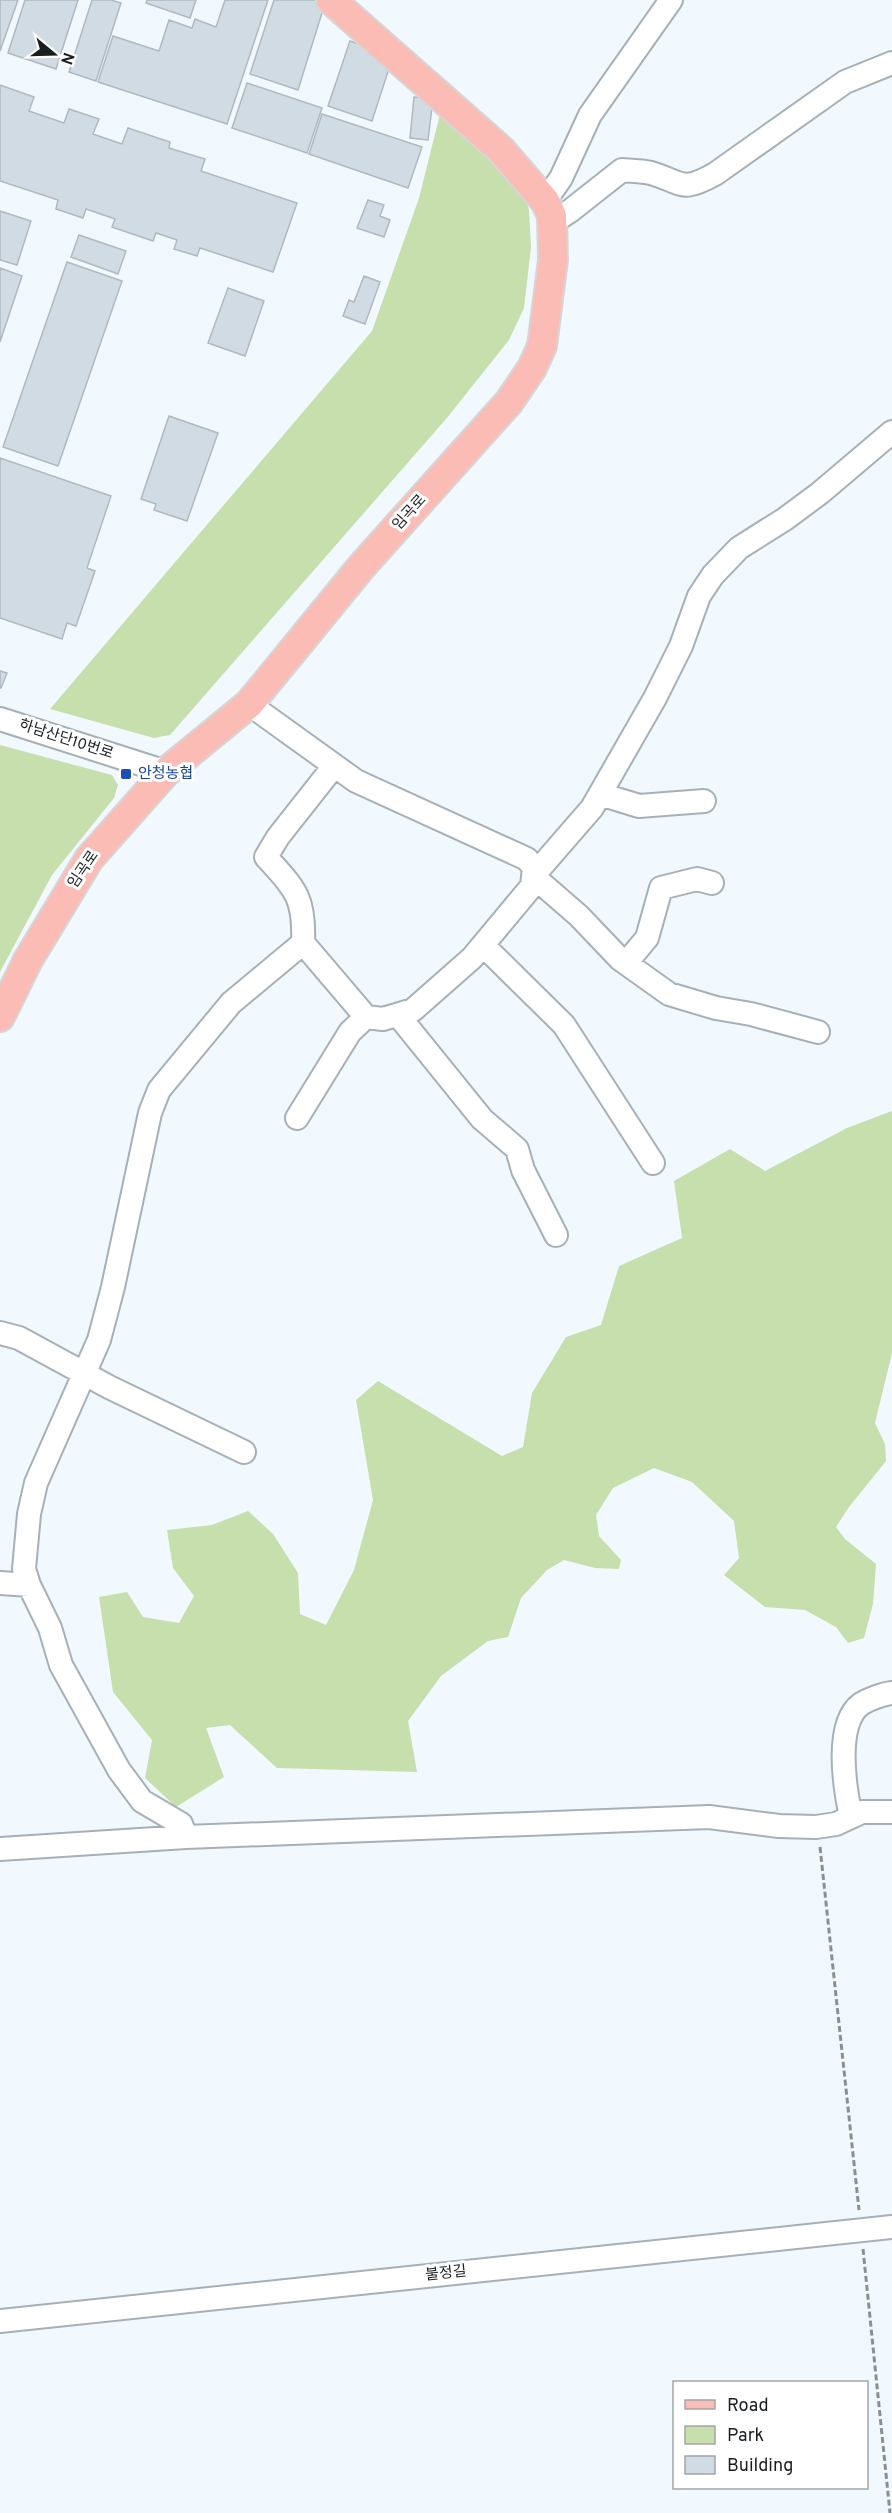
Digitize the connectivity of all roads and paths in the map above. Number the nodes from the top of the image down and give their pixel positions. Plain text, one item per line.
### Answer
1 (331, 0) edge
2 (671, 0) edge
3 (892, 63) edge
4 (549, 211) junction
5 (892, 432) edge
6 (249, 705) junction
7 (0, 719) edge
8 (334, 766) junction
9 (166, 772) junction
10 (600, 794) junction
11 (704, 801) dead end
12 (533, 876) junction
13 (712, 884) dead end
14 (303, 943) junction
15 (483, 945) junction
16 (626, 963) junction
17 (398, 1014) junction
18 (0, 1017) edge
19 (366, 1017) junction
20 (818, 1032) dead end
21 (297, 1118) dead end
22 (653, 1162) dead end
23 (556, 1235) dead end
24 (0, 1333) edge
25 (85, 1373) junction
26 (244, 1452) dead end
27 (0, 1583) edge
28 (29, 1585) junction
29 (892, 1693) edge
30 (892, 1812) edge
31 (851, 1817) junction
32 (816, 1827) junction
33 (186, 1837) junction
34 (0, 1849) edge
35 (892, 2227) edge
36 (861, 2230) junction
37 (0, 2322) edge
38 (890, 2513) edge

1 - 4 main road
2 - 4 street
3 - 4 street
4 - 6 main road, 임곡로
5 - 10 street
6 - 8 street
6 - 9 main road, 임곡로
7 - 9 street, 하남산단10번로
8 - 12 street
8 - 14 street
9 - 18 main road, 임곡로
10 - 11 street
10 - 12 street
12 - 15 street
12 - 16 street
13 - 16 street
14 - 19 street
14 - 25 street
15 - 17 street
15 - 22 street
16 - 20 street
17 - 19 street
17 - 23 street
19 - 21 street
24 - 25 street
25 - 26 street
25 - 28 street
27 - 28 street
28 - 33 street
29 - 31 street
30 - 31 street
31 - 32 street
32 - 33 street
32 - 36 path
33 - 34 street
35 - 36 street, 불정길
36 - 37 street, 불정길
36 - 38 path

